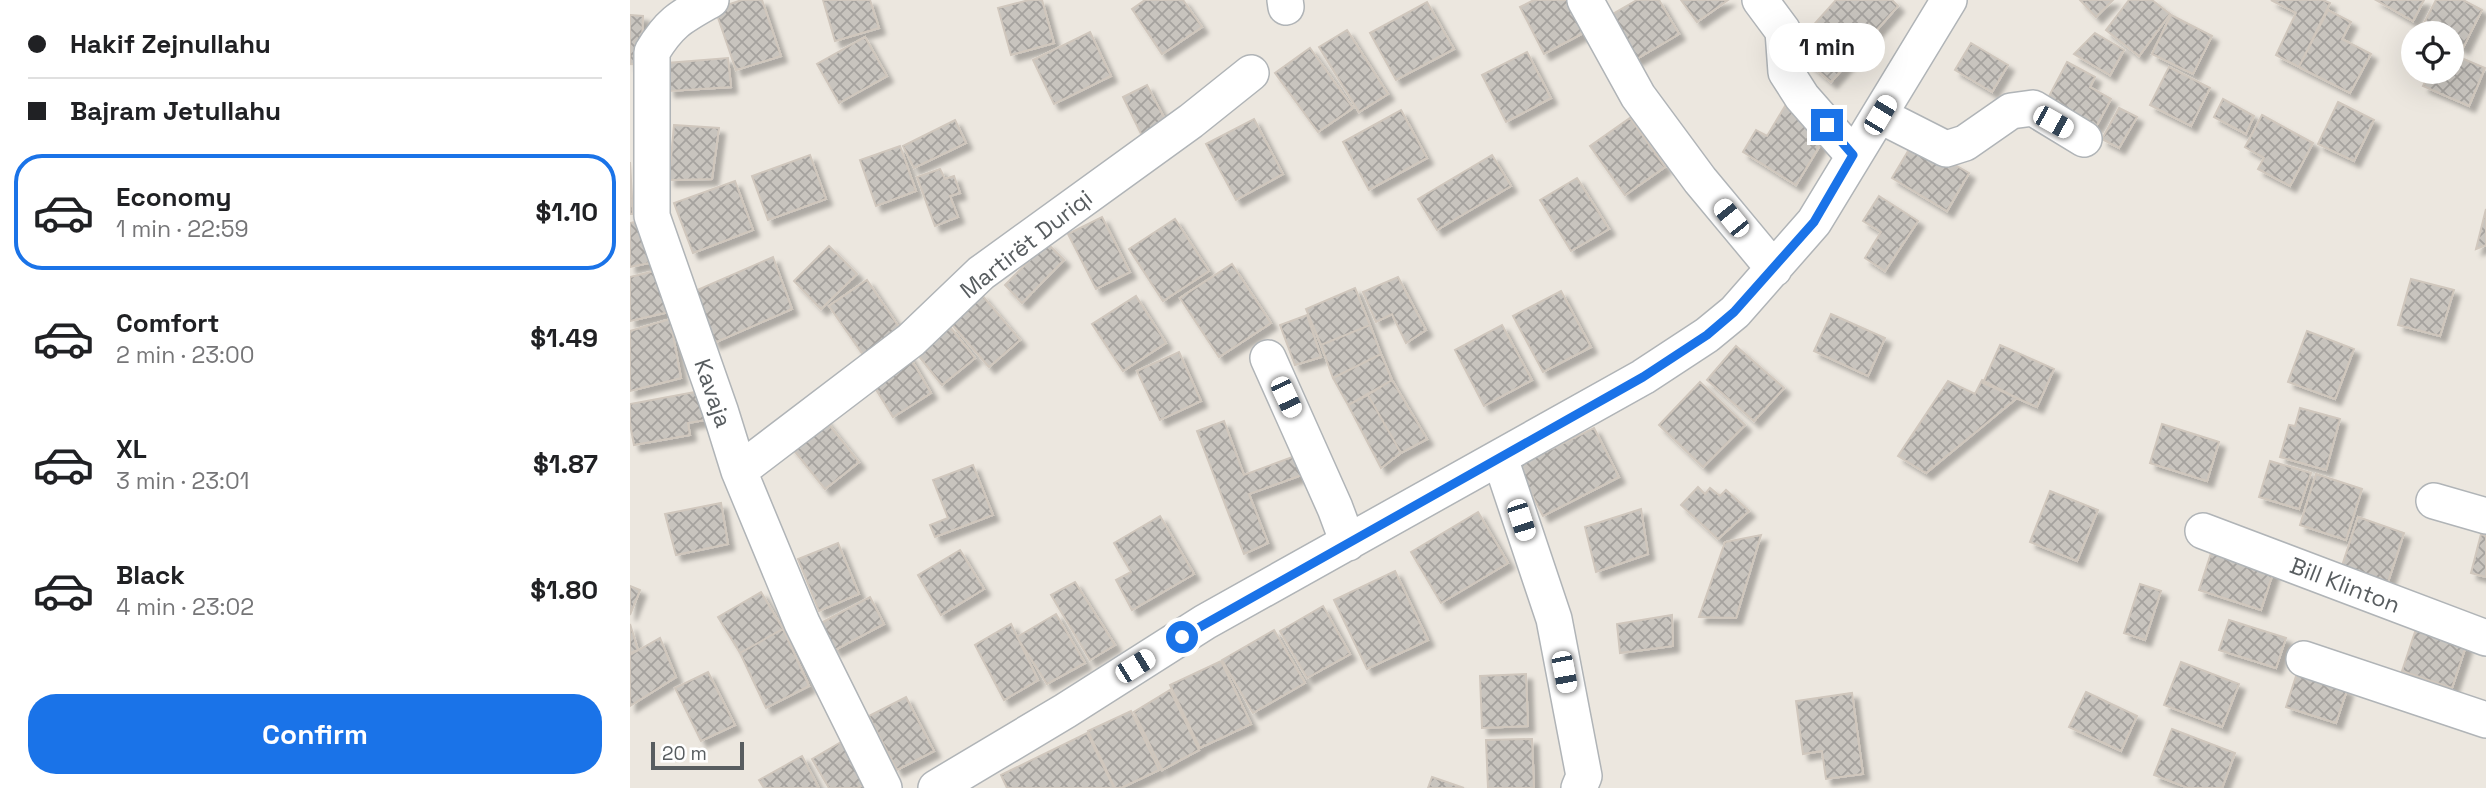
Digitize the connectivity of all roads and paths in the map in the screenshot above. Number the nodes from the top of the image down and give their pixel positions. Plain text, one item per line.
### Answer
1 (712, 0) edge
2 (1585, 0) edge
3 (1760, 0) edge
4 (1949, 0) edge
5 (1251, 73) dead end
6 (1880, 115) junction
7 (2084, 139) dead end
8 (1853, 155) junction
9 (1774, 269) junction
10 (1268, 358) dead end
11 (1500, 458) junction
12 (739, 471) junction
13 (2434, 501) dead end
14 (2486, 516) edge
15 (2203, 531) dead end
16 (1348, 542) junction
17 (2486, 638) edge
18 (2304, 659) dead end
19 (2486, 720) edge
20 (884, 788) edge
21 (936, 788) edge
22 (1578, 788) edge

1 - 12 street, Kavaja
2 - 9 street
3 - 8 street
4 - 6 street
5 - 12 street, Martirët Duriqi
6 - 7 street
6 - 8 street
8 - 9 street
9 - 11 street
10 - 16 street
11 - 16 street
11 - 22 street
12 - 20 street, Kavaja
13 - 14 street
15 - 17 street, Bill Klinton
16 - 21 street
18 - 19 street

